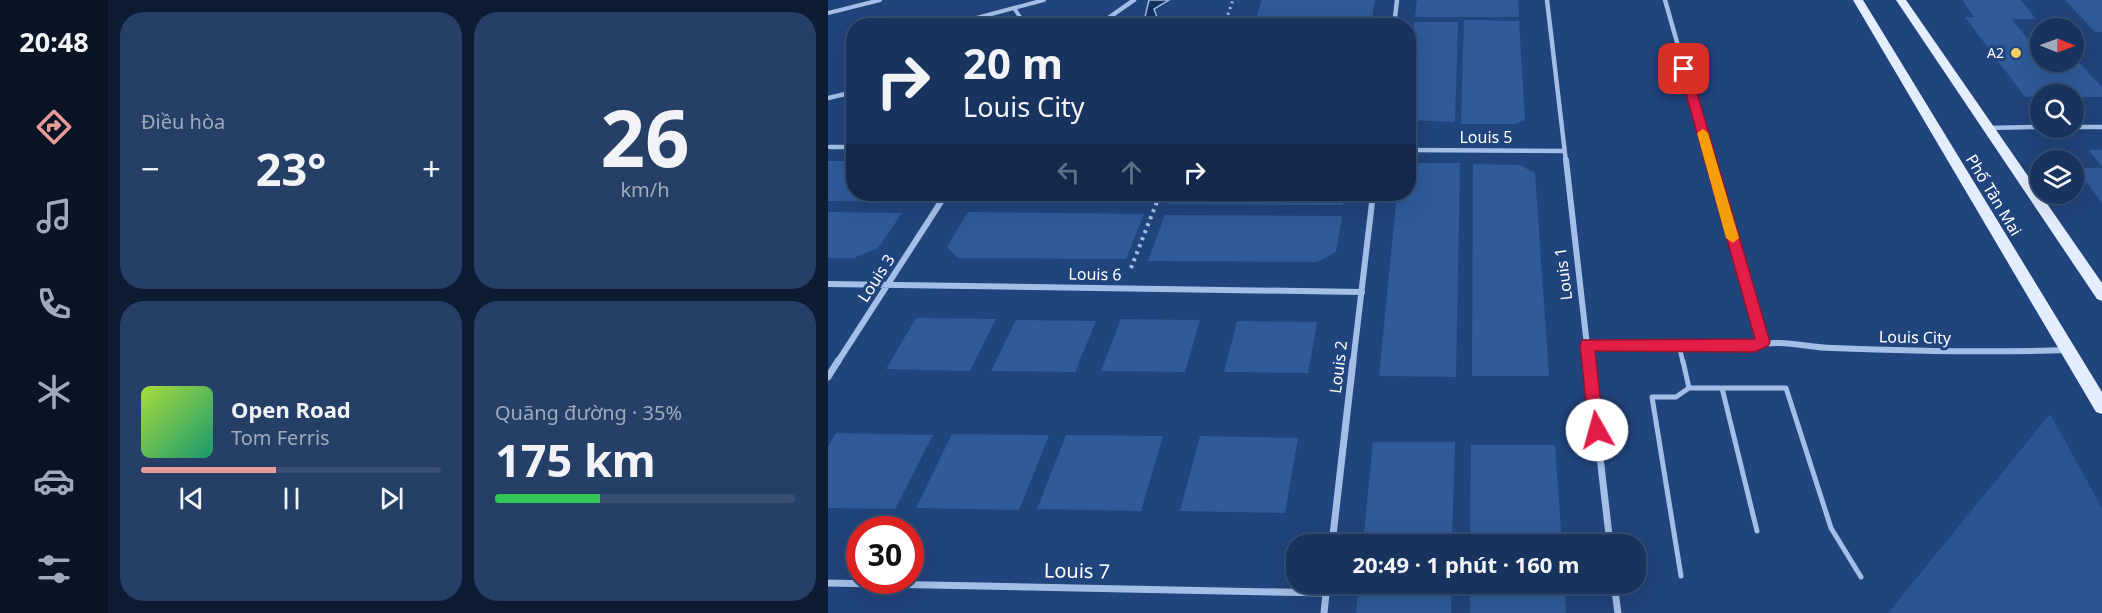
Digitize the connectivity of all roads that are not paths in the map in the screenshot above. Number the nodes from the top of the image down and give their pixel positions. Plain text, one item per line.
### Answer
1 (880, 0) edge
2 (1044, 0) edge
3 (1134, 0) edge
4 (1397, 0) edge
5 (1547, 0) edge
6 (1665, 0) edge
7 (1858, 0) edge
8 (1900, 0) edge
9 (1014, 8) junction
10 (828, 13) edge
11 (976, 18) edge
12 (1021, 18) edge
13 (1113, 18) edge
14 (1395, 18) edge
15 (846, 94) edge
16 (828, 98) edge
17 (2084, 127) edge
18 (2102, 127) edge
19 (1988, 128) junction
20 (2030, 128) edge
21 (830, 147) dead end
22 (846, 147) edge
23 (1416, 150) edge
24 (1564, 151) junction
25 (941, 201) edge
26 (1373, 201) edge
27 (828, 284) edge
28 (888, 284) junction
29 (1362, 292) junction
30 (2102, 295) edge
31 (1763, 342) junction
32 (1587, 345) junction
33 (1679, 345) junction
34 (2067, 350) junction
35 (828, 377) edge
36 (1689, 388) junction
37 (1722, 388) junction
38 (2102, 407) edge
39 (1757, 531) dead end
40 (1333, 534) edge
41 (1609, 534) edge
42 (1681, 576) dead end
43 (1861, 576) dead end
44 (828, 583) edge
45 (1286, 592) edge
46 (1326, 594) edge
47 (1615, 594) edge
48 (1324, 613) edge
49 (1618, 613) edge

1 - 10 lane
2 - 9 lane
3 - 13 street
4 - 14 street
5 - 24 street, Louis 1
6 - 31 street
7 - 34 main road, Phố Tân Mai
8 - 19 main road, Phố Tân Mai
9 - 11 lane
9 - 12 lane
15 - 16 street
17 - 18 street
19 - 20 street
19 - 30 main road, Phố Tân Mai
21 - 22 street
23 - 24 street, Louis 5
24 - 32 street, Louis 1
25 - 28 street, Louis 3
26 - 29 street, Louis 2
27 - 28 street, Louis 6
28 - 29 street, Louis 6
28 - 35 street, Louis 3
29 - 40 street, Louis 2
31 - 33 street, Louis City
31 - 34 street, Louis City
32 - 33 street, Louis City
32 - 41 street, Louis 1
33 - 36 lane
34 - 38 main road, Phố Tân Mai
36 - 37 lane
36 - 42 lane
37 - 39 lane
37 - 43 lane
44 - 45 street, Louis 7
46 - 48 street
47 - 49 street

